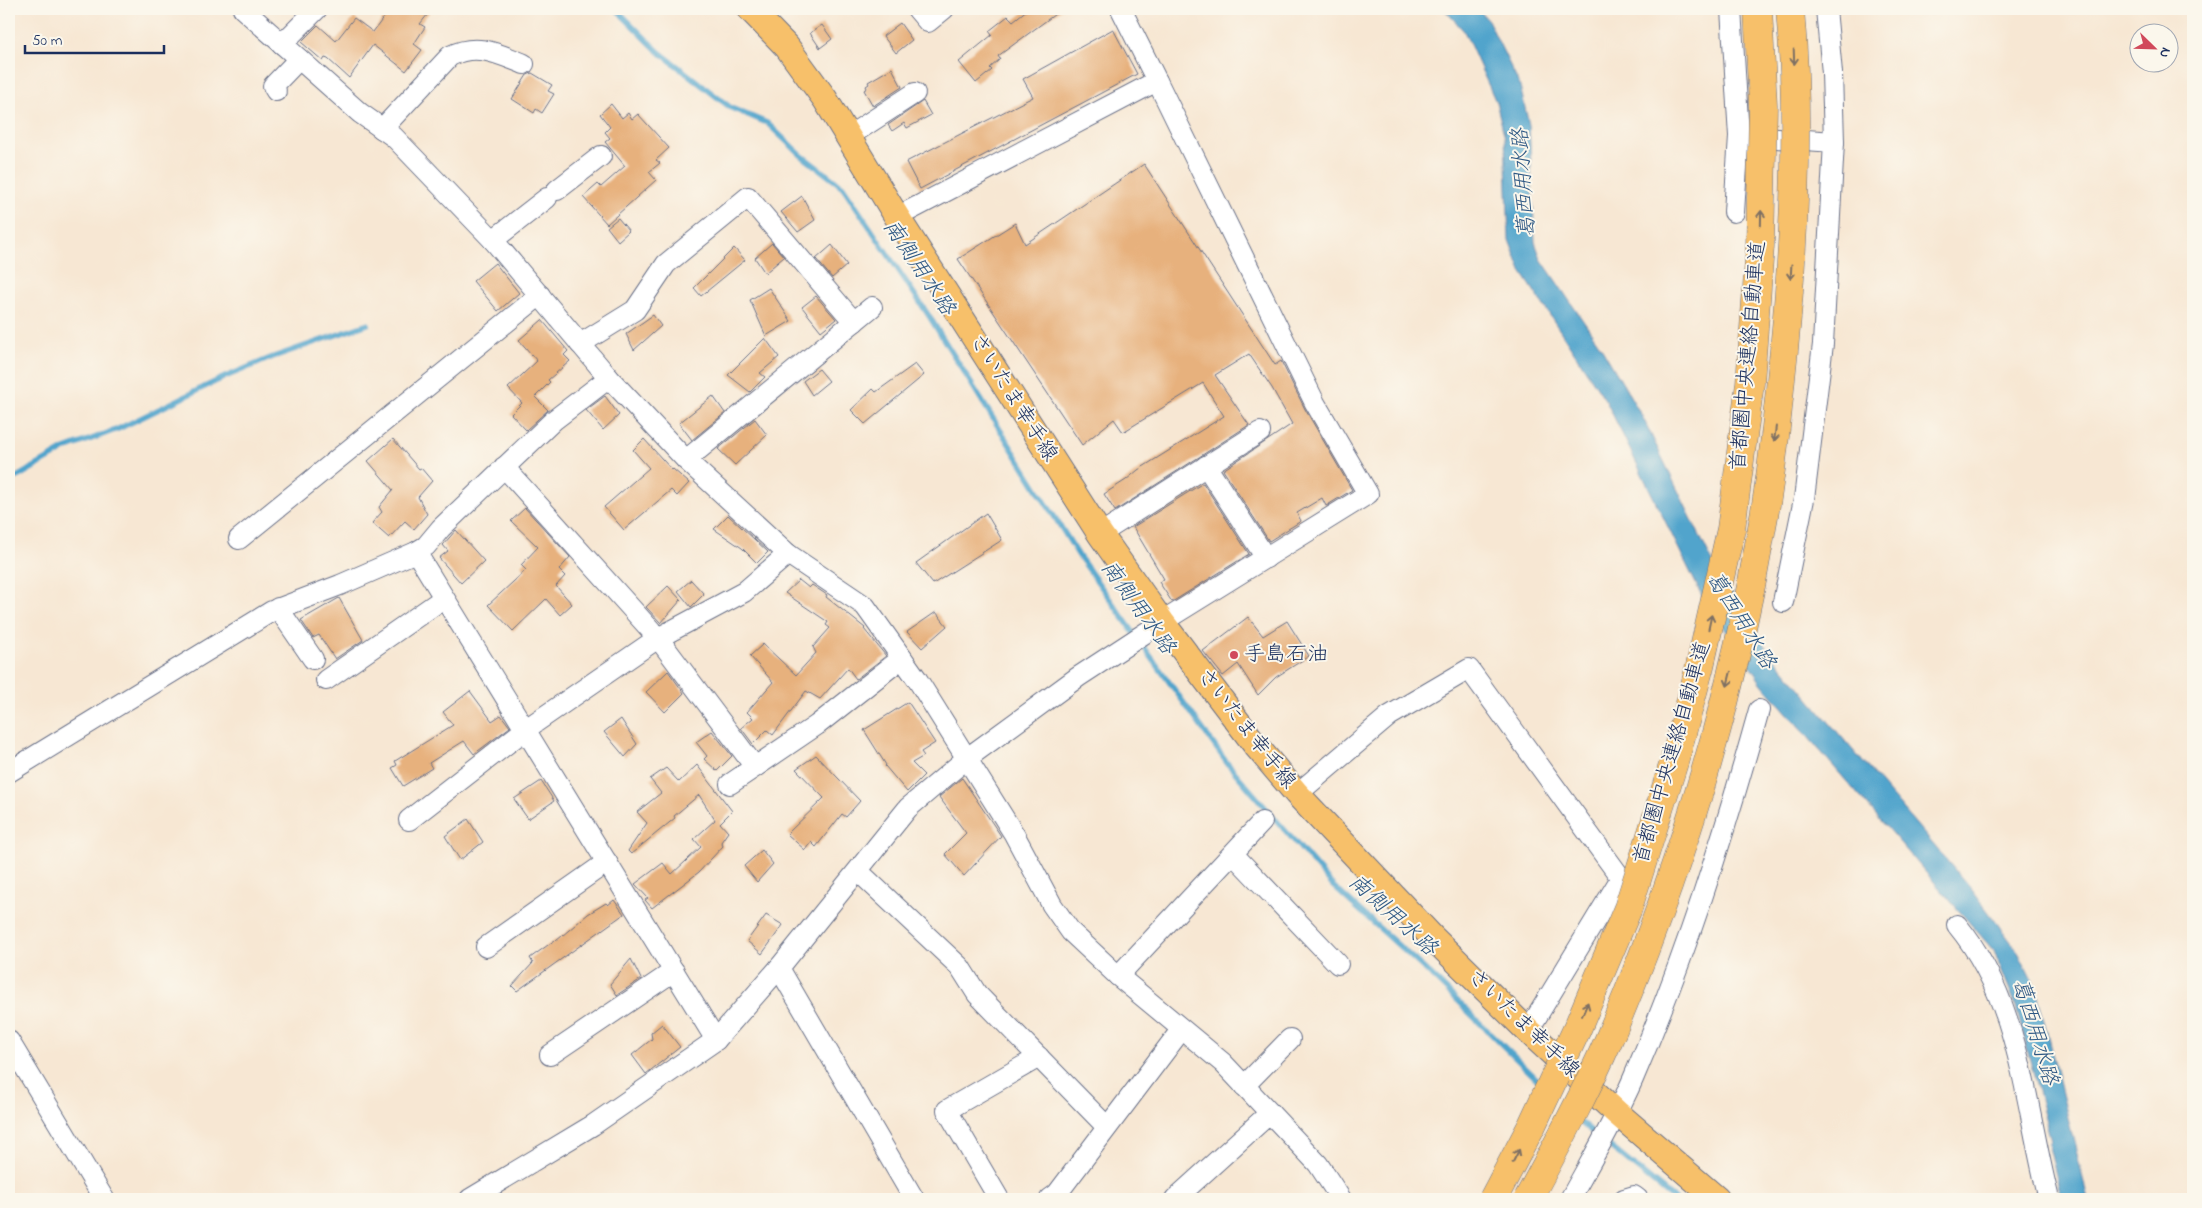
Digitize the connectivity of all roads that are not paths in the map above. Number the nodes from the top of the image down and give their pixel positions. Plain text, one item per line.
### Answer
1 (243, 9) edge
2 (317, 9) edge
3 (750, 9) edge
4 (917, 9) edge
5 (944, 9) edge
6 (1121, 9) edge
7 (1731, 9) edge
8 (1758, 9) edge
9 (1790, 9) edge
10 (1826, 9) edge
11 (282, 44) junction
12 (299, 59) junction
13 (524, 64) dead end
14 (1157, 81) junction
15 (276, 91) dead end
16 (915, 94) dead end
17 (382, 129) junction
18 (848, 136) junction
19 (1739, 136) junction
20 (1834, 142) junction
21 (601, 156) dead end
22 (1734, 212) dead end
23 (898, 217) junction
24 (493, 240) junction
25 (540, 295) junction
26 (872, 307) dead end
27 (854, 322) junction
28 (580, 344) junction
29 (609, 378) junction
30 (1260, 432) dead end
31 (686, 460) junction
32 (1206, 466) junction
33 (504, 467) junction
34 (1100, 534) junction
35 (239, 539) dead end
36 (416, 552) junction
37 (788, 554) junction
38 (1266, 558) junction
39 (444, 598) junction
40 (1783, 602) dead end
41 (278, 608) junction
42 (1162, 622) junction
43 (658, 638) junction
44 (313, 658) dead end
45 (902, 658) junction
46 (326, 680) dead end
47 (1759, 710) dead end
48 (526, 729) junction
49 (966, 759) junction
50 (755, 767) junction
51 (9, 772) edge
52 (730, 784) dead end
53 (1297, 794) junction
54 (409, 820) dead end
55 (1262, 822) dead end
56 (1233, 854) junction
57 (607, 862) junction
58 (858, 871) junction
59 (1957, 925) dead end
60 (486, 947) dead end
61 (1338, 964) dead end
62 (779, 968) junction
63 (674, 971) junction
64 (1118, 976) junction
65 (1181, 1030) junction
66 (1528, 1031) junction
67 (1290, 1039) dead end
68 (716, 1040) junction
69 (9, 1042) edge
70 (550, 1055) dead end
71 (1039, 1057) junction
72 (1244, 1086) junction
73 (1270, 1113) junction
74 (1617, 1113) junction
75 (1107, 1127) junction
76 (104, 1199) edge
77 (470, 1199) edge
78 (914, 1199) edge
79 (999, 1199) edge
80 (1050, 1199) edge
81 (1175, 1199) edge
82 (1342, 1199) edge
83 (1493, 1199) edge
84 (1528, 1199) edge
85 (1570, 1199) edge
86 (1624, 1199) edge
87 (1638, 1199) edge
88 (1717, 1199) edge
89 (2049, 1199) edge

1 - 11 street
2 - 11 street
3 - 18 main road, さいたま幸手線
4 - 5 street
6 - 14 street
7 - 19 street
83 -> 8 highway, 首都圏中央連絡自動車道, bridge
9 -> 84 highway, 首都圏中央連絡自動車道, bridge
10 - 20 street
11 - 12 street
12 - 15 street
12 - 17 street
13 - 17 street
14 - 23 street
14 - 38 street
16 - 18 street
17 - 24 street
18 - 23 main road, さいたま幸手線
19 - 20 street
19 - 22 street
20 - 40 street
21 - 24 street
23 - 34 main road, さいたま幸手線
24 - 25 street
25 - 28 street
25 - 35 street
26 - 27 street
27 - 28 street
27 - 31 street
28 - 29 street
29 - 31 street
29 - 33 street
30 - 32 street
31 - 37 street
32 - 34 street
32 - 38 street
33 - 36 street
33 - 43 street
34 - 42 main road, さいたま幸手線
36 - 39 street
36 - 41 street
37 - 43 street
37 - 45 street
38 - 42 street
39 - 46 street
39 - 48 street
41 - 44 street
41 - 51 street
42 - 49 street
42 - 53 main road, さいたま幸手線
43 - 48 street
43 - 50 street
45 - 49 street
45 - 50 street
47 - 74 street
48 - 54 street
48 - 57 street
49 - 58 street
49 - 64 street
50 - 52 street
53 - 66 main road, さいたま幸手線
53 - 66 street
55 - 56 street
56 - 61 street
56 - 64 street
57 - 60 street
57 - 63 street
58 - 62 street
58 - 71 street
59 - 89 street
62 - 68 street
62 - 78 street
63 - 68 street
63 - 70 street
64 - 65 street
65 - 72 street
65 - 75 street
66 - 74 main road, さいたま幸手線
67 - 72 street
68 - 77 street
69 - 76 street
71 - 75 street
71 - 79 street
72 - 73 street
73 - 81 street
73 - 82 street
74 - 85 street
74 - 88 main road, さいたま幸手線
75 - 80 street
86 - 87 street

